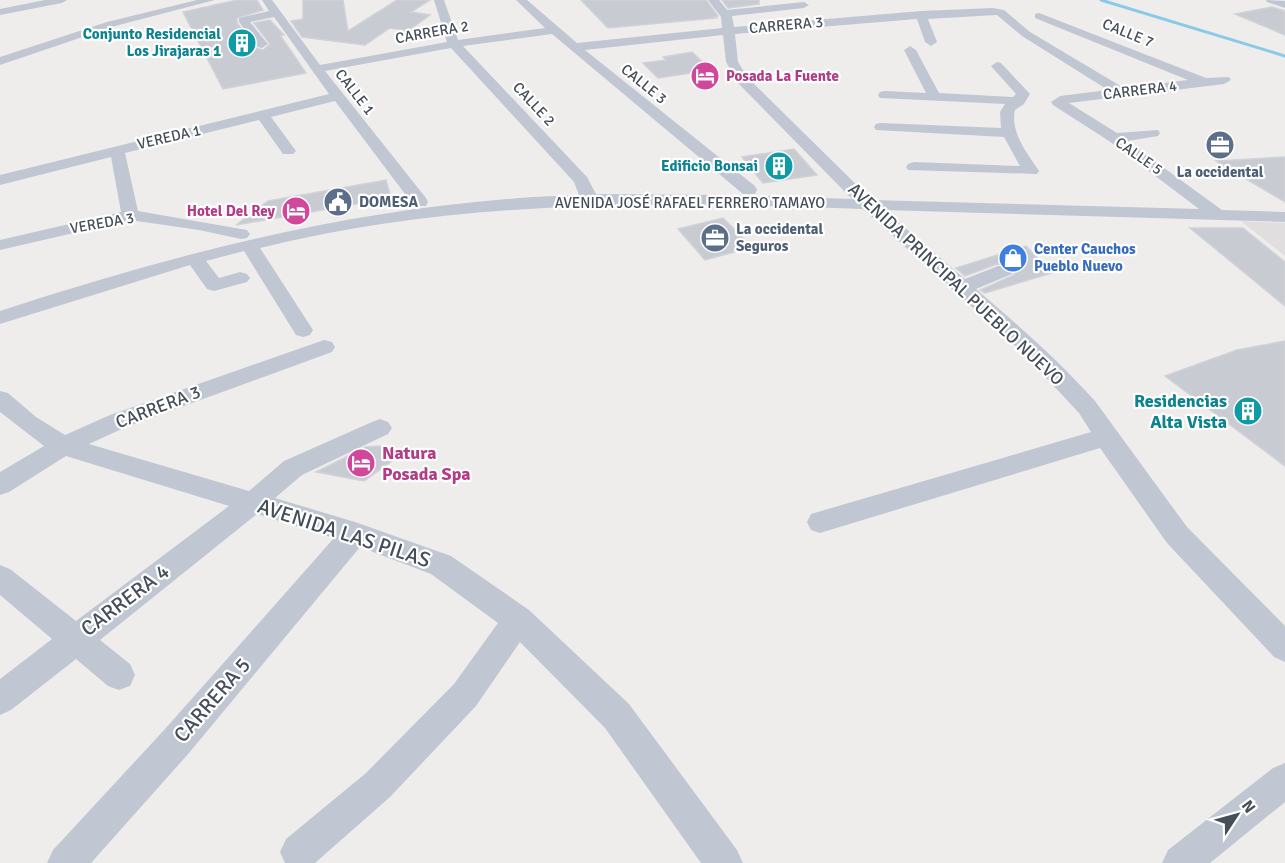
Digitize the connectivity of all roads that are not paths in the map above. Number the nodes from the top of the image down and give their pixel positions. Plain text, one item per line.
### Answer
1 (62, 0) edge
2 (210, 0) edge
3 (267, 0) edge
4 (439, 0) edge
5 (521, 0) edge
6 (713, 0) edge
7 (1271, 0) edge
8 (804, 4) dead end
9 (1285, 5) edge
10 (238, 7) dead end
11 (0, 12) edge
12 (276, 13) junction
13 (725, 13) junction
14 (921, 14) junction
15 (1039, 16) dead end
16 (243, 20) junction
17 (553, 30) junction
18 (730, 30) junction
19 (931, 42) dead end
20 (262, 44) dead end
21 (454, 44) junction
22 (574, 47) junction
23 (910, 50) dead end
24 (0, 61) edge
25 (997, 66) dead end
26 (317, 69) junction
27 (1224, 80) dead end
28 (1204, 82) junction
29 (1121, 92) junction
30 (885, 95) dead end
31 (338, 96) junction
32 (934, 96) junction
33 (1019, 101) junction
34 (1058, 102) joint
35 (262, 114) junction
36 (881, 127) dead end
37 (1010, 133) junction
38 (1153, 134) dead end
39 (1114, 138) junction
40 (117, 150) junction
41 (288, 151) dead end
42 (914, 167) dead end
43 (0, 180) edge
44 (988, 186) junction
45 (749, 190) junction
46 (587, 195) junction
47 (862, 199) junction
48 (420, 202) junction
49 (1285, 207) edge
50 (1212, 209) junction
51 (130, 215) junction
52 (1285, 217) edge
53 (245, 239) junction
54 (0, 245) edge
55 (195, 258) junction
56 (1005, 270) dead end
57 (240, 278) dead end
58 (961, 288) junction
59 (0, 306) edge
60 (0, 318) edge
61 (303, 330) dead end
62 (324, 346) dead end
63 (0, 399) edge
64 (380, 428) dead end
65 (1106, 437) junction
66 (63, 446) junction
67 (0, 485) edge
68 (252, 503) junction
69 (820, 522) dead end
70 (355, 532) junction
71 (0, 578) edge
72 (518, 620) junction
73 (75, 638) junction
74 (1285, 647) edge
75 (119, 675) dead end
76 (0, 699) edge
77 (1285, 780) edge
78 (299, 852) dead end
79 (66, 863) edge
80 (724, 863) edge
81 (1181, 863) edge

1 - 11 street
2 - 24 street
3 - 12 street, CALLE 1
4 - 21 street
5 - 17 street, CALLE 3
6 - 13 street, AVENIDA PRINCIPAL PUEBLO NUEVO
7 - 9 street
8 - 13 street
10 - 16 street
12 - 16 street
12 - 26 street, CALLE 1
13 - 18 street, AVENIDA PRINCIPAL PUEBLO NUEVO
14 - 18 street, CARRERA 3
14 - 19 street
14 - 29 street, CARRERA 3
15 - 28 street, CALLE 7
16 - 20 street
17 - 21 street, CARRERA 2
17 - 22 street, CALLE 3
18 - 22 street, CARRERA 3
18 - 47 street, AVENIDA PRINCIPAL PUEBLO NUEVO
21 - 26 street, CARRERA 2
21 - 46 street, CALLE 2
22 - 45 street, CALLE 3
23 - 32 street
25 - 33 street
26 - 31 street, CALLE 1
27 - 28 street, CARRERA 4
28 - 29 street, CARRERA 4
29 - 34 street, CARRERA 4
30 - 32 street
31 - 35 street, VEREDA 1
31 - 48 street, CALLE 1
32 - 33 street
33 - 37 street
34 - 39 street, CALLE 5
35 - 40 street, VEREDA 1
35 - 41 street
36 - 37 street
37 - 44 street
38 - 39 street
39 - 50 street, CALLE 5
40 - 43 street, VEREDA 1
40 - 51 street
42 - 44 street
44 - 47 street, AVENIDA JOSÉ RAFAEL FERRERO TAMAYO
44 - 50 street, AVENIDA JOSÉ RAFAEL FERRERO TAMAYO
45 - 46 street, AVENIDA JOSÉ RAFAEL FERRERO TAMAYO
45 - 47 street, AVENIDA JOSÉ RAFAEL FERRERO TAMAYO
46 - 47 street, AVENIDA JOSÉ RAFAEL FERRERO TAMAYO
46 - 48 street, AVENIDA JOSÉ RAFAEL FERRERO TAMAYO
46 - 53 street, AVENIDA JOSÉ RAFAEL FERRERO TAMAYO
47 - 50 street, AVENIDA JOSÉ RAFAEL FERRERO TAMAYO
47 - 58 street, AVENIDA PRINCIPAL PUEBLO NUEVO
48 - 53 street, AVENIDA JOSÉ RAFAEL FERRERO TAMAYO
49 - 50 street, AVENIDA JOSÉ RAFAEL FERRERO TAMAYO
50 - 52 street, AVENIDA JOSÉ RAFAEL FERRERO TAMAYO
51 - 53 street, VEREDA 3
51 - 54 street, VEREDA 3
53 - 55 street, AVENIDA JOSÉ RAFAEL FERRERO TAMAYO
53 - 59 street, AVENIDA JOSÉ RAFAEL FERRERO TAMAYO
53 - 61 street
55 - 57 street
55 - 60 street, AVENIDA JOSÉ RAFAEL FERRERO TAMAYO
56 - 58 street
58 - 65 street, AVENIDA PRINCIPAL PUEBLO NUEVO
62 - 66 street, CARRERA 3
63 - 66 street, AVENIDA LAS PILAS
64 - 68 street, CARRERA 4
65 - 69 street
65 - 74 street, AVENIDA PRINCIPAL PUEBLO NUEVO
66 - 67 street, CARRERA 3
66 - 68 street, AVENIDA LAS PILAS
68 - 70 street, AVENIDA LAS PILAS
68 - 73 street, CARRERA 4
70 - 72 street, AVENIDA LAS PILAS
70 - 79 street, CARRERA 5
71 - 73 street
72 - 78 street
72 - 80 street, AVENIDA LAS PILAS
73 - 75 street
73 - 76 street, CARRERA 4
77 - 81 street

